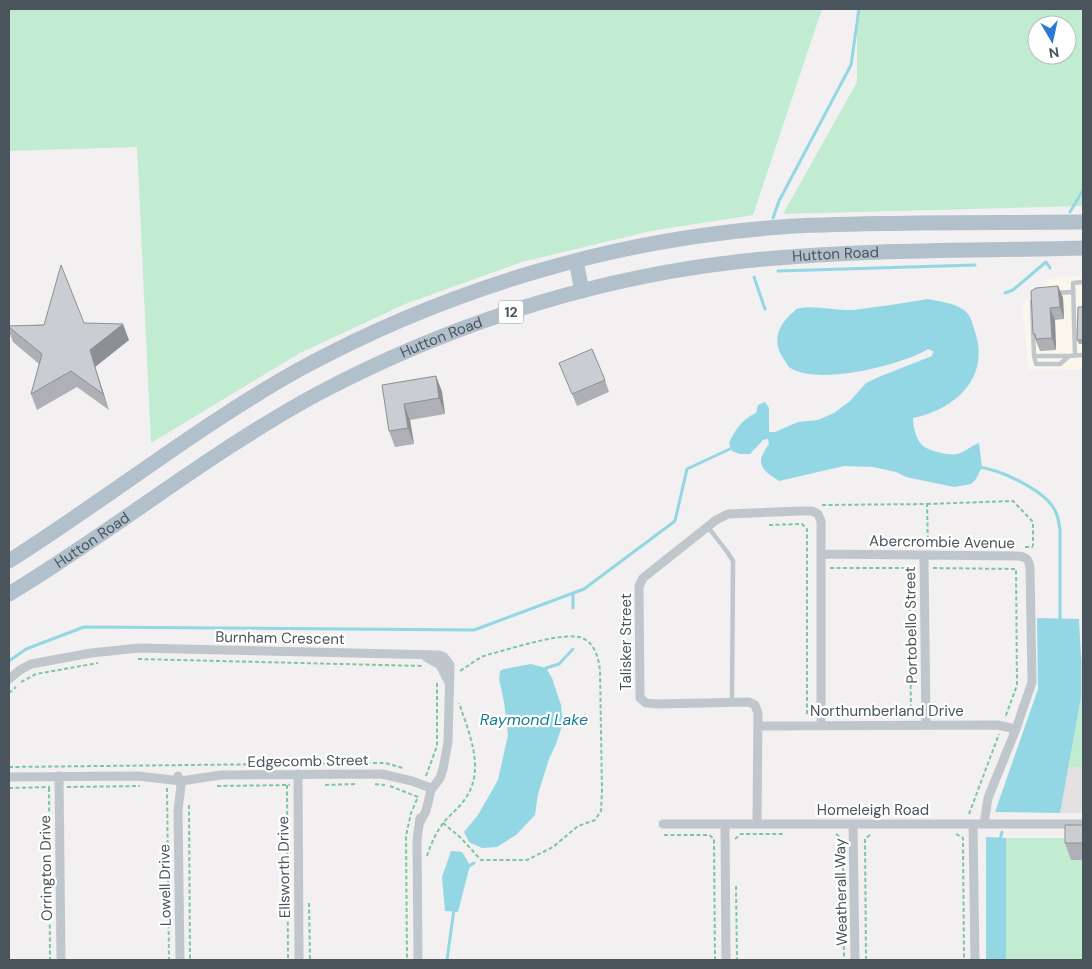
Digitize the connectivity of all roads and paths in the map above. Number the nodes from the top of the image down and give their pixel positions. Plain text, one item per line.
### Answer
1 (1083, 222) edge
2 (1083, 248) edge
3 (576, 261) junction
4 (1083, 282) edge
5 (582, 291) junction
6 (1073, 292) junction
7 (1047, 294) edge
8 (1034, 298) edge
9 (1083, 355) edge
10 (1034, 356) junction
11 (1072, 356) junction
12 (927, 504) junction
13 (821, 505) dead end
14 (769, 525) dead end
15 (708, 526) junction
16 (822, 554) junction
17 (926, 556) junction
18 (1022, 557) junction
19 (9, 561) edge
20 (909, 568) dead end
21 (9, 594) edge
22 (131, 658) dead end
23 (103, 662) dead end
24 (429, 668) dead end
25 (457, 672) dead end
26 (436, 675) dead end
27 (9, 679) edge
28 (9, 693) edge
29 (458, 699) dead end
30 (732, 703) junction
31 (911, 715) dead end
32 (807, 716) dead end
33 (926, 724) junction
34 (821, 725) junction
35 (758, 726) junction
36 (1016, 728) junction
37 (9, 766) edge
38 (403, 768) dead end
39 (298, 774) junction
40 (59, 776) junction
41 (9, 777) edge
42 (425, 777) dead end
43 (177, 781) junction
44 (359, 784) dead end
45 (374, 784) dead end
46 (287, 785) junction
47 (298, 785) junction
48 (326, 785) dead end
49 (148, 786) dead end
50 (208, 786) dead end
51 (48, 787) junction
52 (59, 787) junction
53 (9, 788) edge
54 (428, 789) junction
55 (189, 805) dead end
56 (443, 823) junction
57 (663, 824) dead end
58 (725, 824) junction
59 (758, 824) junction
60 (853, 824) junction
61 (973, 824) junction
62 (984, 824) junction
63 (1083, 824) edge
64 (789, 834) dead end
65 (828, 834) dead end
66 (880, 834) dead end
67 (948, 834) dead end
68 (664, 835) dead end
69 (735, 839) dead end
70 (843, 848) dead end
71 (426, 860) dead end
72 (843, 867) dead end
73 (736, 886) dead end
74 (50, 960) edge
75 (61, 960) edge
76 (169, 960) edge
77 (180, 960) edge
78 (190, 960) edge
79 (288, 960) edge
80 (299, 960) edge
81 (407, 960) edge
82 (418, 960) edge
83 (715, 960) edge
84 (726, 960) edge
85 (737, 960) edge
86 (844, 960) edge
87 (855, 960) edge
88 (866, 960) edge
89 (964, 960) edge
90 (975, 960) edge

1 - 3 main road, Hutton Road / 12
2 - 5 main road, Hutton Road / 12
3 - 5 main road
3 - 19 main road, Hutton Road / 12
4 - 6 lane
5 - 21 main road, Hutton Road / 12
6 - 7 lane
6 - 11 lane
8 - 10 lane
9 - 11 lane
10 - 11 lane
10 - 11 lane
12 - 13 path
12 - 17 path
12 - 18 path
14 - 32 path
15 - 16 street, Talisker Street
15 - 30 lane
15 - 30 street, Talisker Street
16 - 17 street, Abercrombie Avenue
16 - 34 street, Talisker Street
17 - 18 street, Abercrombie Avenue
17 - 33 street, Portobello Street
18 - 36 street, Abercrombie Avenue
20 - 31 path
22 - 24 path
23 - 28 path
25 - 56 path
26 - 42 path
27 - 54 street, Burnham Crescent
29 - 56 path
30 - 35 street, Talisker Street
33 - 34 street, Northumberland Drive
33 - 36 street, Northumberland Drive
34 - 35 street, Northumberland Drive
35 - 59 street, Talisker Street
36 - 62 street, Abercrombie Avenue
37 - 38 path
39 - 43 street, Edgecomb Street
39 - 47 street, Ellsworth Drive
39 - 54 street, Edgecomb Street
40 - 41 street, Edgecomb Street
40 - 43 street, Edgecomb Street
40 - 52 street, Orrington Drive
43 - 76 path
43 - 77 street, Lowell Drive
44 - 48 path
45 - 81 path
46 - 47 path
46 - 50 path
46 - 79 path
47 - 80 street, Ellsworth Drive
49 - 52 path
51 - 52 path
51 - 53 path
51 - 74 path
52 - 75 street, Orrington Drive
54 - 82 street, Burnham Crescent
55 - 78 path
56 - 71 path
57 - 58 street, Homeleigh Road
58 - 59 street, Homeleigh Road
58 - 84 street
59 - 60 street, Homeleigh Road
60 - 61 street, Homeleigh Road
60 - 87 street, Weatherall Way
61 - 62 street, Homeleigh Road
61 - 90 street
62 - 63 street, Homeleigh Road
64 - 69 path
65 - 70 path
66 - 88 path
67 - 89 path
68 - 83 path
72 - 86 path
73 - 85 path

